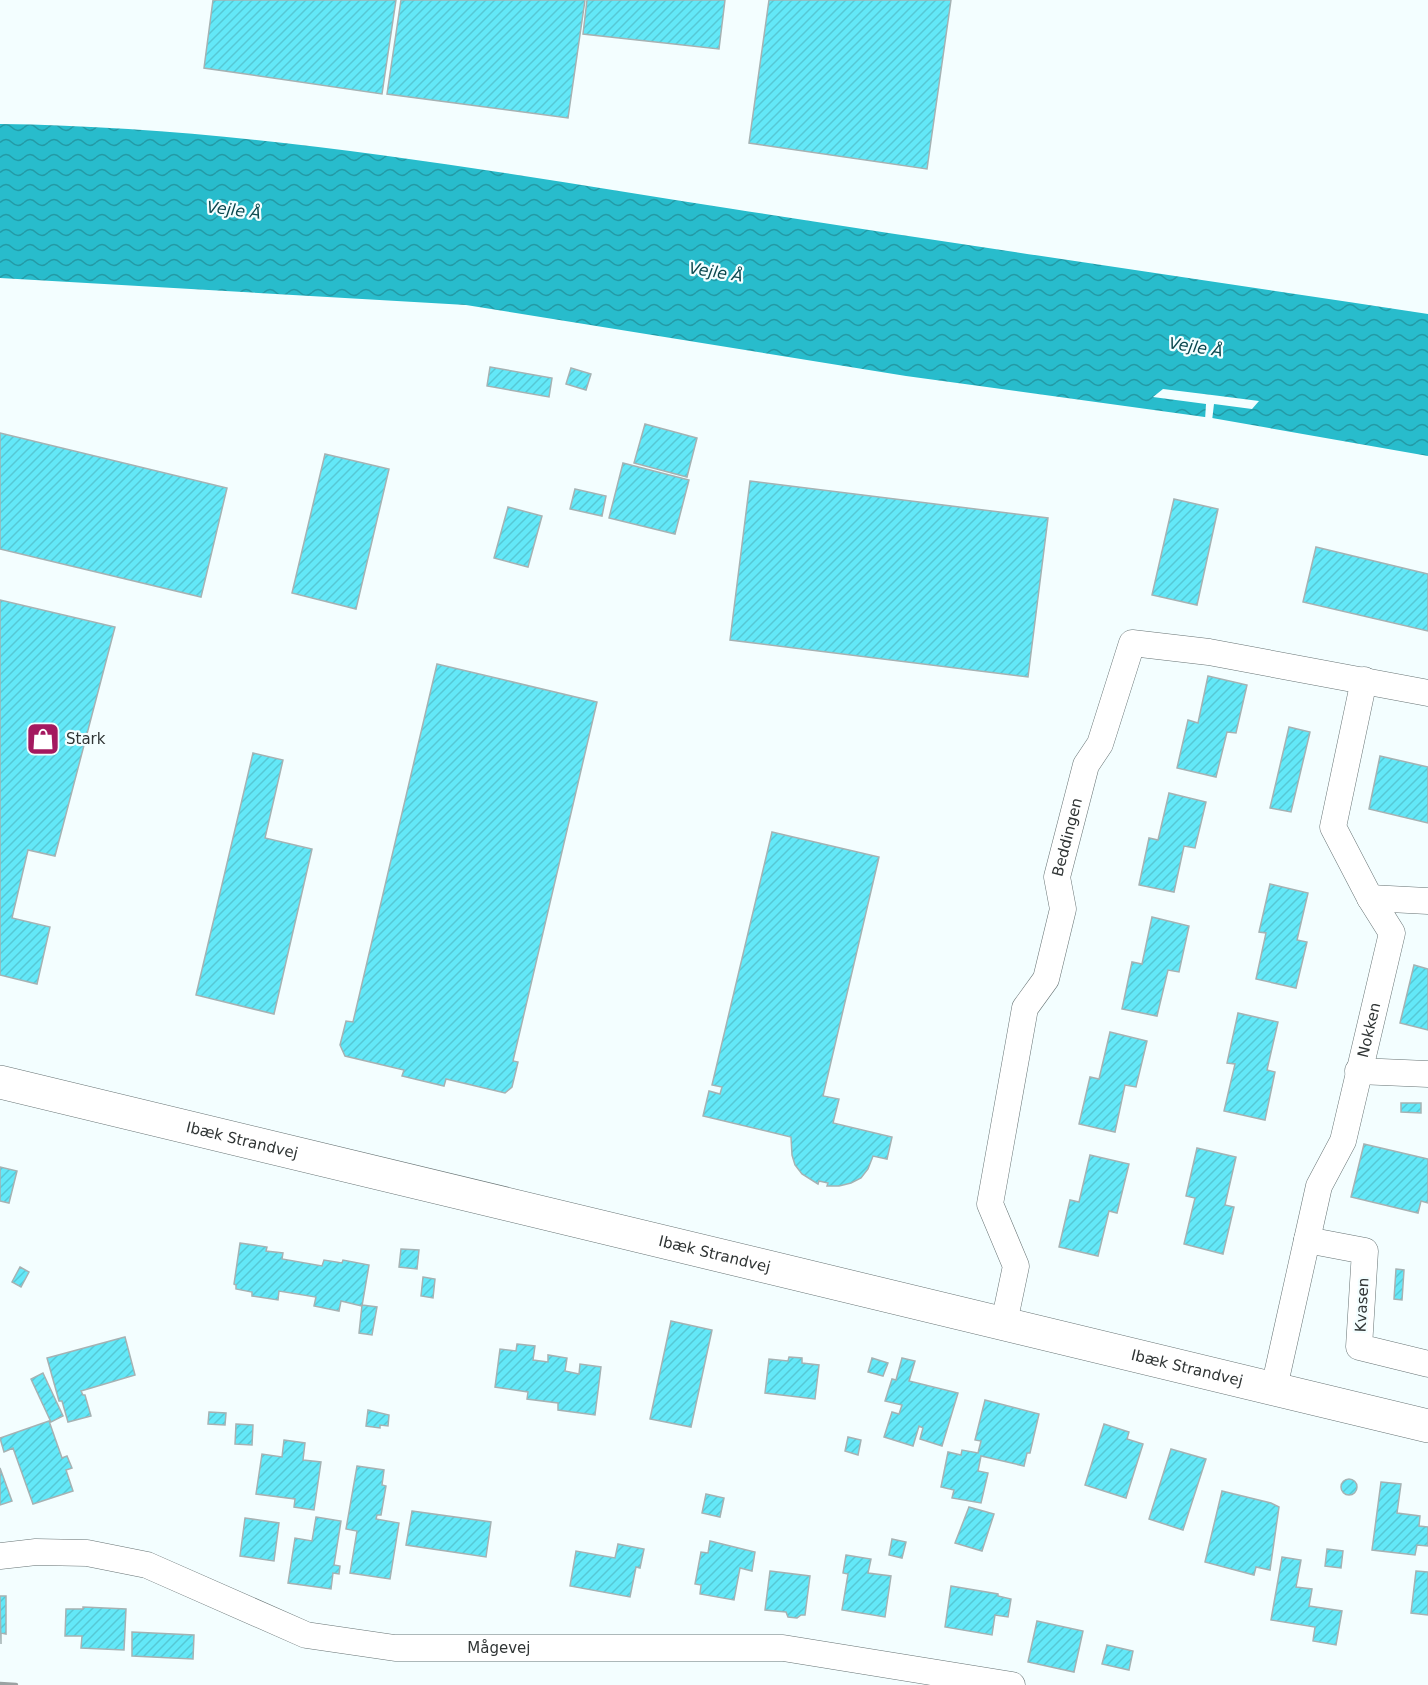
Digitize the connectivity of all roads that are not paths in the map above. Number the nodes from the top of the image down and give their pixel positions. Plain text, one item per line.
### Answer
1 (1364, 680) junction
2 (1428, 693) edge
3 (1370, 898) junction
4 (1428, 901) edge
5 (1358, 1071) junction
6 (1428, 1074) edge
7 (0, 1082) edge
8 (1307, 1240) junction
9 (1004, 1323) junction
10 (1428, 1364) edge
11 (1274, 1388) junction
12 (1428, 1426) edge
13 (0, 1556) edge
14 (1012, 1685) edge

1 - 2 street, Beddingen
1 - 3 street, Nokken
1 - 9 street, Beddingen
3 - 4 street
3 - 5 street, Nokken
5 - 6 street
5 - 8 street, Nokken
7 - 9 street, Ibæk Strandvej
8 - 10 street, Kvasen
8 - 11 street, Nokken
9 - 11 street, Ibæk Strandvej
11 - 12 street, Ibæk Strandvej
13 - 14 street, Mågevej

